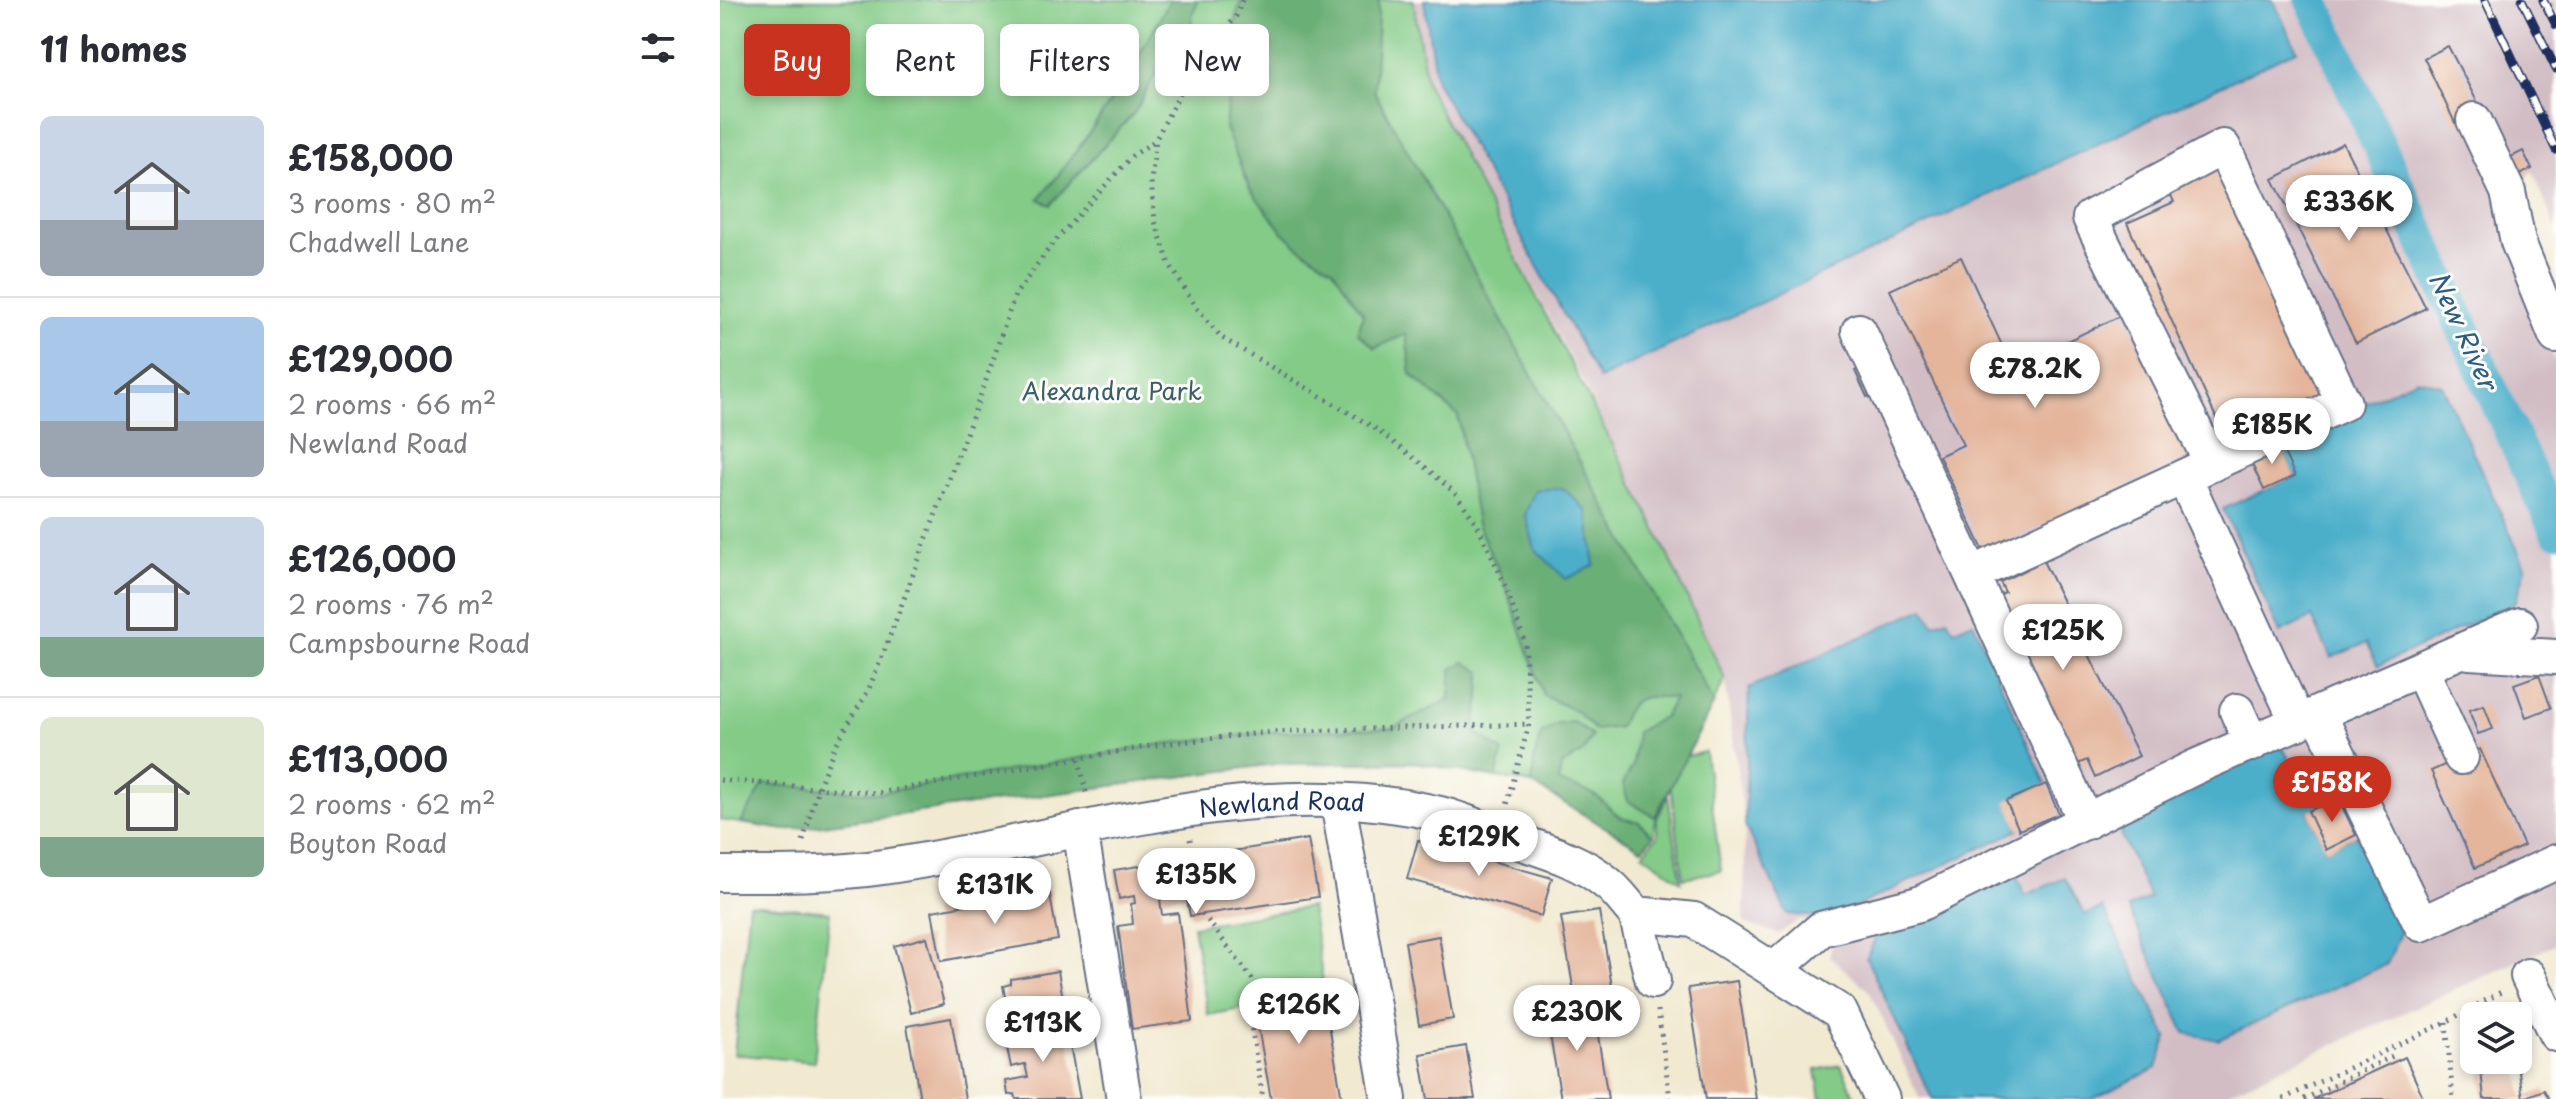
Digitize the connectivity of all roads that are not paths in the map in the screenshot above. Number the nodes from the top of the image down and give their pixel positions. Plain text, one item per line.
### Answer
1 (2474, 120) dead end
2 (1859, 331) dead end
3 (2556, 336) edge
4 (2198, 470) junction
5 (1972, 574) junction
6 (2520, 625) dead end
7 (2462, 652) junction
8 (2556, 657) edge
9 (2421, 669) junction
10 (2237, 711) dead end
11 (2308, 719) junction
12 (2252, 744) junction
13 (2461, 757) dead end
14 (1338, 802) junction
15 (2086, 822) junction
16 (1080, 829) junction
17 (2556, 862) edge
18 (720, 874) edge
19 (1636, 914) junction
20 (1774, 970) junction
21 (2528, 976) road end
22 (1653, 981) road end
23 (2556, 1034) edge
24 (1124, 1099) edge
25 (1389, 1099) edge
26 (1882, 1099) edge

1 - 3 street
2 - 5 street
4 - 4 street
4 - 5 street
4 - 11 street
5 - 15 street
6 - 7 street
7 - 8 street
7 - 9 street
9 - 11 street
9 - 13 street
10 - 12 street
11 - 12 street
11 - 17 street
12 - 15 street
14 - 16 street, Newland Road
14 - 19 street, Newland Road
14 - 25 street
15 - 20 street
16 - 18 street, Newland Road
16 - 24 street
19 - 20 street
19 - 22 street
20 - 26 street
21 - 23 street

